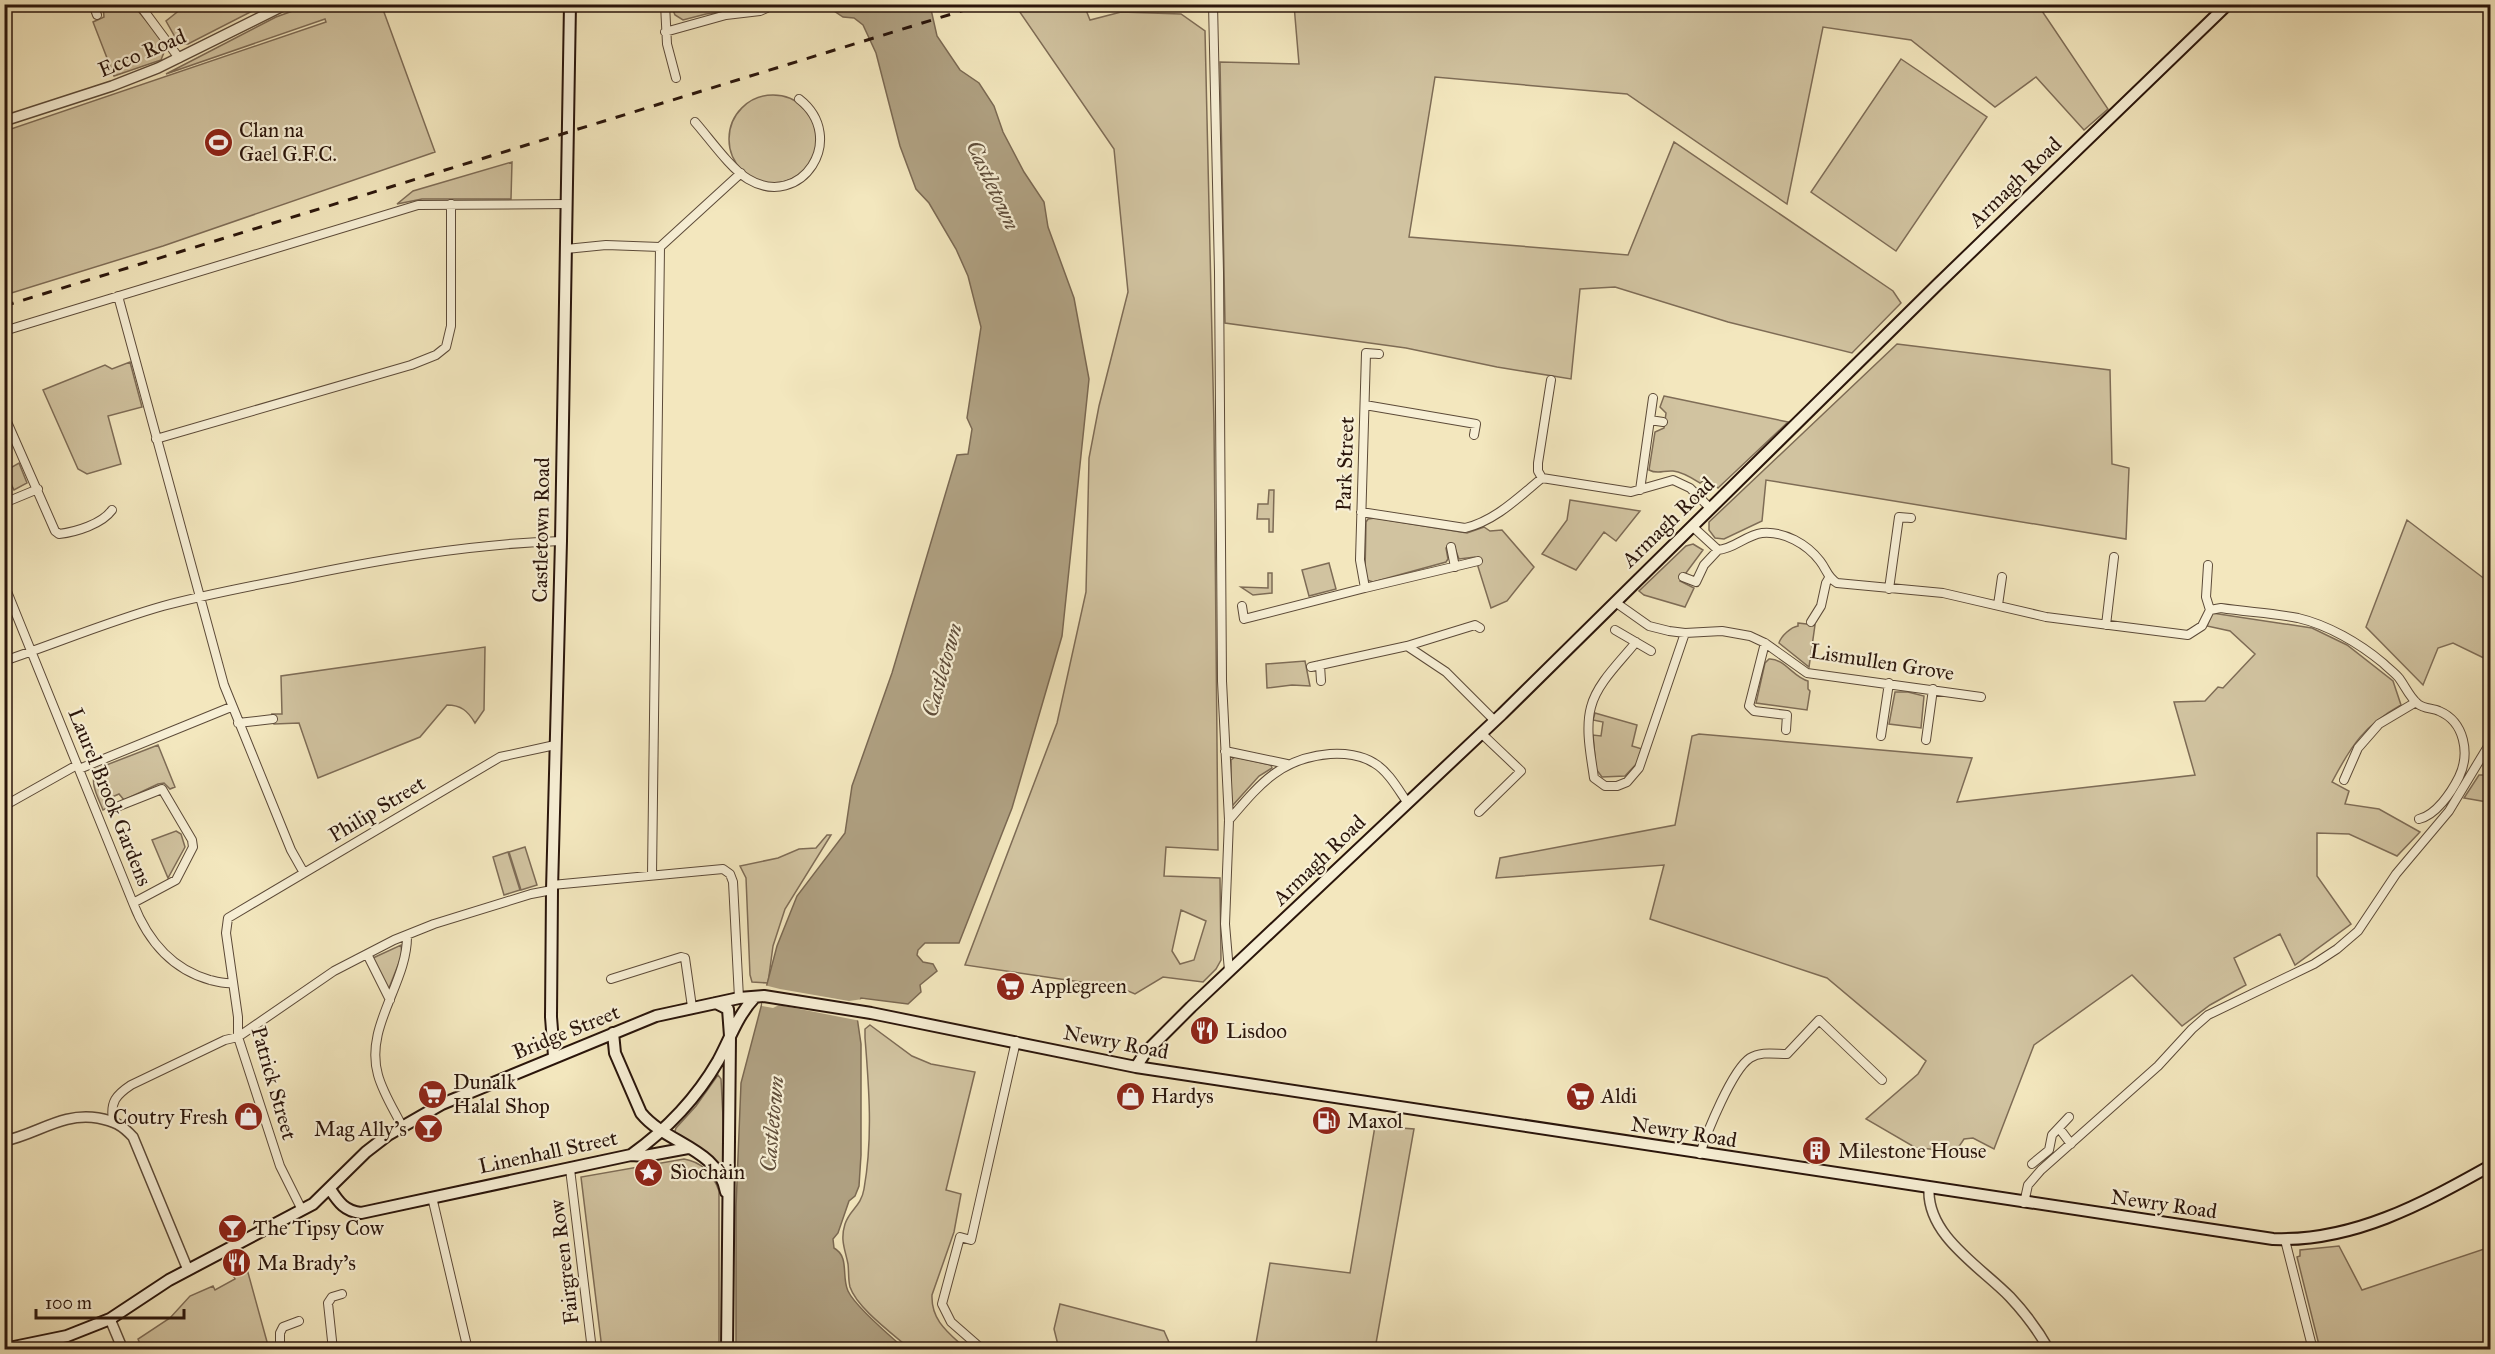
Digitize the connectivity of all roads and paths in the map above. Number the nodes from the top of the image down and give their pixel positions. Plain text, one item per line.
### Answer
1 (93, 4) edge
2 (139, 4) edge
3 (570, 4) edge
4 (665, 4) edge
5 (768, 4) edge
6 (1213, 4) edge
7 (2228, 4) edge
8 (284, 5) edge
9 (97, 15) dead end
10 (665, 32) junction
11 (179, 58) junction
12 (676, 78) dead end
13 (799, 99) dead end
14 (4, 121) edge
15 (694, 122) dead end
16 (741, 173) junction
17 (451, 204) junction
18 (567, 204) junction
19 (660, 247) junction
20 (566, 249) junction
21 (118, 296) junction
22 (4, 331) edge
23 (1379, 354) dead end
24 (1551, 380) dead end
25 (1653, 398) dead end
26 (1365, 405) junction
27 (4, 415) edge
28 (1650, 420) junction
29 (1663, 422) dead end
30 (1474, 435) dead end
31 (156, 440) junction
32 (1542, 478) junction
33 (38, 489) junction
34 (1640, 490) junction
35 (4, 503) edge
36 (1710, 508) junction
37 (112, 510) dead end
38 (1361, 512) junction
39 (1911, 518) dead end
40 (1692, 526) junction
41 (561, 541) junction
42 (1450, 547) dead end
43 (1718, 550) junction
44 (2114, 557) dead end
45 (1478, 561) dead end
46 (2208, 565) dead end
47 (1455, 567) junction
48 (1683, 577) dead end
49 (2002, 577) dead end
50 (1829, 578) junction
51 (4, 584) edge
52 (1365, 588) junction
53 (1889, 589) junction
54 (200, 597) junction
55 (1615, 602) junction
56 (1998, 605) junction
57 (1242, 606) dead end
58 (2210, 610) junction
59 (1811, 622) dead end
60 (2106, 625) junction
61 (1480, 628) dead end
62 (1615, 630) dead end
63 (1685, 633) junction
64 (1636, 642) junction
65 (1765, 643) junction
66 (1407, 646) junction
67 (32, 651) junction
68 (1651, 651) dead end
69 (4, 661) edge
70 (1320, 665) junction
71 (1311, 667) dead end
72 (1321, 681) dead end
73 (1889, 683) junction
74 (1933, 689) junction
75 (1981, 697) dead end
76 (2416, 702) junction
77 (231, 707) junction
78 (273, 719) dead end
79 (1494, 720) junction
80 (238, 723) junction
81 (1785, 730) dead end
82 (1481, 733) junction
83 (1881, 736) dead end
84 (1926, 740) dead end
85 (2490, 743) edge
86 (555, 745) junction
87 (1226, 751) junction
88 (2486, 762) edge
89 (1287, 765) junction
90 (78, 767) junction
91 (2344, 780) dead end
92 (1407, 802) junction
93 (4, 806) edge
94 (118, 806) dead end
95 (1479, 812) dead end
96 (2419, 819) dead end
97 (1229, 820) junction
98 (303, 873) junction
99 (652, 875) junction
100 (552, 887) junction
101 (133, 903) junction
102 (227, 924) joint
103 (407, 935) junction
104 (368, 954) junction
105 (1229, 971) junction
106 (611, 979) dead end
107 (233, 983) junction
108 (759, 997) junction
109 (739, 998) junction
110 (390, 1000) junction
111 (716, 1003) junction
112 (692, 1007) junction
113 (613, 1033) junction
114 (730, 1036) junction
115 (238, 1037) junction
116 (1016, 1041) junction
117 (554, 1056) junction
118 (1136, 1067) junction
119 (1882, 1080) dead end
120 (2069, 1117) dead end
121 (99, 1118) junction
122 (113, 1120) junction
123 (402, 1126) junction
124 (2059, 1128) junction
125 (662, 1130) junction
126 (4, 1141) edge
127 (2071, 1144) junction
128 (688, 1148) junction
129 (139, 1152) junction
130 (1700, 1154) junction
131 (631, 1155) junction
132 (2031, 1164) dead end
133 (2490, 1166) edge
134 (570, 1169) junction
135 (1929, 1189) junction
136 (330, 1190) junction
137 (432, 1197) junction
138 (2024, 1203) junction
139 (729, 1204) junction
140 (303, 1210) junction
141 (2285, 1240) junction
142 (188, 1270) junction
143 (342, 1294) dead end
144 (110, 1319) junction
145 (299, 1322) dead end
146 (28, 1347) edge
147 (4, 1349) edge
148 (123, 1350) edge
149 (280, 1350) edge
150 (333, 1350) edge
151 (468, 1350) edge
152 (592, 1350) edge
153 (727, 1350) edge
154 (983, 1350) edge
155 (2049, 1350) edge
156 (2313, 1350) edge

1 - 9 street
2 - 11 street
3 - 18 main road, Castletown Road
4 - 10 street
5 - 10 street
6 - 87 street
7 - 36 main road, Armagh Road
8 - 11 street, Ecco Road
10 - 12 street
11 - 14 street, Ecco Road
13 - 16 street
15 - 16 street
16 - 19 street
17 - 18 street
17 - 21 street
17 - 31 street
18 - 20 main road, Castletown Road
19 - 20 street
19 - 99 street
20 - 41 main road, Castletown Road
21 - 22 street
21 - 31 street
23 - 26 street, Park Street
24 - 32 street
25 - 28 street
26 - 30 street
26 - 38 street, Park Street
27 - 33 street
28 - 29 street
28 - 34 street
31 - 54 street
32 - 34 street
32 - 38 street
33 - 35 street
33 - 37 street
34 - 36 street
36 - 40 main road, Armagh Road
38 - 52 street, Park Street
39 - 53 street
40 - 43 street
40 - 55 main road, Armagh Road
41 - 54 street
41 - 86 main road, Castletown Road
42 - 47 street
43 - 48 street
43 - 50 street
44 - 60 street
45 - 47 street
46 - 58 street
47 - 52 street
49 - 56 street
50 - 53 street
50 - 59 street
51 - 67 street, Laurel Brook Gardens
52 - 57 street
53 - 56 street
54 - 67 street
54 - 77 street
55 - 63 street, Lismullen Grove
55 - 79 main road, Armagh Road
56 - 60 street
58 - 60 street
58 - 76 street
61 - 66 street
62 - 64 street
63 - 64 street
63 - 65 street, Lismullen Grove
64 - 68 street
65 - 73 street, Lismullen Grove
65 - 81 street
66 - 70 street
66 - 79 street
67 - 69 street
67 - 90 street, Laurel Brook Gardens
70 - 71 street
70 - 72 street
73 - 74 street, Lismullen Grove
73 - 83 street
74 - 75 street, Lismullen Grove
74 - 84 street
76 - 91 street
76 - 96 street
77 - 80 street
77 - 90 street
78 - 80 street
79 - 82 main road, Armagh Road
80 - 98 street
82 - 92 main road, Armagh Road
82 - 95 street
85 - 88 street
86 - 98 street, Philip Street
86 - 100 main road, Castletown Road
87 - 89 street
87 - 97 street
88 - 127 street
89 - 92 street
89 - 97 street
90 - 93 street
90 - 101 street, Laurel Brook Gardens
92 - 105 main road, Armagh Road
94 - 101 street, Laurel Brook Gardens
97 - 105 street
98 - 102 street, Philip Street
99 - 100 street
99 - 109 street
100 - 103 street
100 - 117 main road, Castletown Road
101 - 107 street
102 - 107 street, Patrick Street
103 - 104 street
103 - 110 street
104 - 110 street
104 - 115 street
105 - 118 main road, Armagh Road
106 - 112 street
107 - 115 street, Patrick Street
108 - 109 main road, Newry Road
108 - 114 main road
108 - 116 main road, Newry Road
109 - 111 main road, Bridge Street
110 - 123 street
111 - 112 main road, Bridge Street
111 - 114 main road
112 - 113 main road, Bridge Street
113 - 117 main road, Bridge Street
113 - 125 main road
114 - 125 main road, Linenhall Street
114 - 139 main road
115 - 122 street
115 - 140 street, Patrick Street
116 - 118 main road, Newry Road
116 - 154 street
117 - 123 main road, Bridge Street
118 - 130 main road, Newry Road
119 - 130 street
120 - 124 street
121 - 122 street
121 - 126 street
121 - 129 street
122 - 129 street
123 - 136 main road, Bridge Street
124 - 127 street
124 - 132 street
125 - 128 main road
125 - 131 main road, Linenhall Street
127 - 138 street
128 - 131 main road
128 - 139 main road
129 - 142 street
130 - 135 main road, Newry Road
131 - 134 main road, Linenhall Street
133 - 141 main road, Newry Road
134 - 137 main road, Linenhall Street
134 - 152 street, Fairgreen Row
135 - 138 main road, Newry Road
135 - 155 street
136 - 137 main road, Linenhall Street
136 - 140 main road, Bridge Street
137 - 151 street
138 - 141 main road, Newry Road
139 - 153 main road
140 - 142 main road, Bridge Street
141 - 156 street
142 - 144 main road, Bridge Street
143 - 150 street
144 - 146 main road, Bridge Street
144 - 148 street
145 - 149 street
146 - 147 main road, Bridge Street

